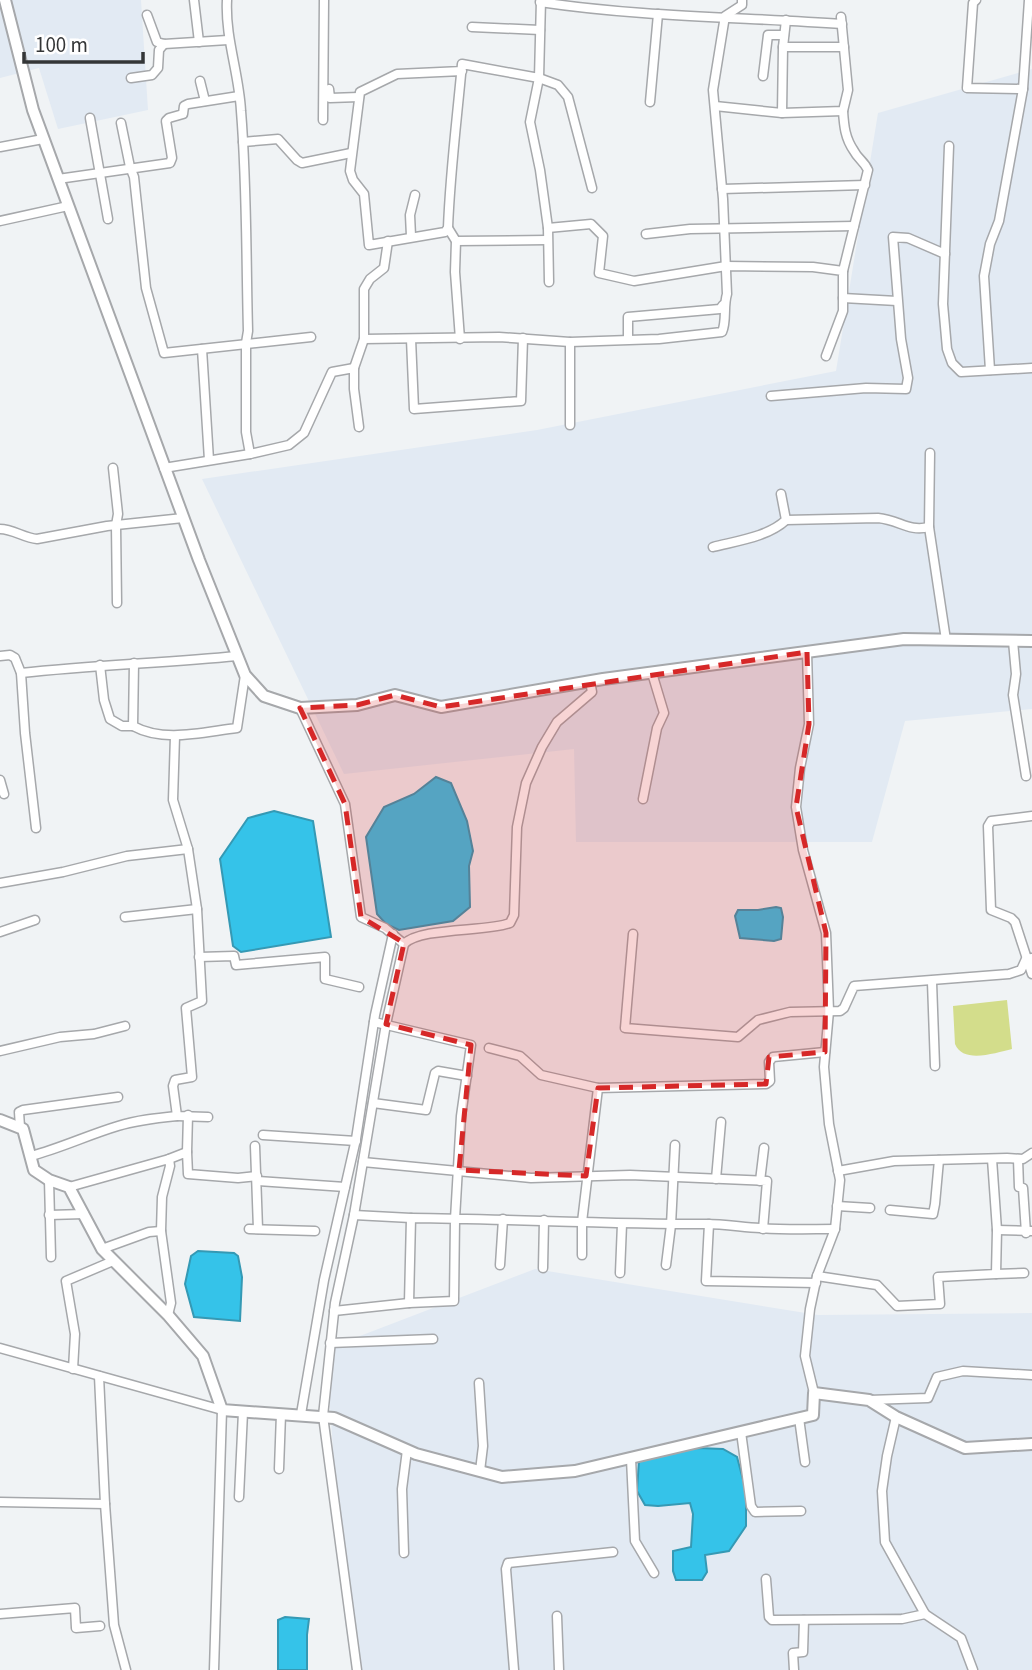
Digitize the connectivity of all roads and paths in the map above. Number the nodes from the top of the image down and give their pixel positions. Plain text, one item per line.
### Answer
1 (5, 0) edge
2 (194, 0) edge
3 (228, 0) edge
4 (324, 0) edge
5 (620, 0) edge
6 (732, 0) edge
7 (976, 0) edge
8 (1029, 0) edge
9 (540, 1) edge
10 (742, 2) edge
11 (618, 11) junction
12 (658, 14) junction
13 (147, 15) dead end
14 (725, 16) junction
15 (786, 20) junction
16 (472, 27) dead end
17 (540, 30) junction
18 (784, 34) junction
19 (228, 40) junction
20 (199, 42) junction
21 (164, 44) junction
22 (783, 47) junction
23 (844, 47) junction
24 (462, 71) junction
25 (763, 76) dead end
26 (131, 78) dead end
27 (539, 78) junction
28 (200, 81) dead end
29 (324, 88) junction
30 (1023, 89) junction
31 (239, 96) junction
32 (359, 97) junction
33 (205, 101) junction
34 (650, 102) dead end
35 (715, 106) junction
36 (843, 111) junction
37 (782, 113) junction
38 (90, 118) dead end
39 (323, 120) dead end
40 (121, 123) dead end
41 (43, 139) junction
42 (243, 142) junction
43 (949, 146) dead end
44 (0, 147) edge
45 (351, 153) junction
46 (130, 167) junction
47 (101, 173) junction
48 (58, 179) junction
49 (865, 185) junction
50 (592, 188) dead end
51 (722, 190) junction
52 (415, 195) dead end
53 (68, 206) junction
54 (108, 219) dead end
55 (0, 221) edge
56 (855, 226) junction
57 (448, 228) junction
58 (548, 228) junction
59 (723, 229) junction
60 (646, 234) dead end
61 (411, 236) junction
62 (547, 240) junction
63 (388, 241) junction
64 (456, 241) junction
65 (945, 254) junction
66 (726, 266) junction
67 (843, 271) junction
68 (549, 282) dead end
69 (843, 298) junction
70 (897, 302) junction
71 (723, 305) junction
72 (311, 337) dead end
73 (460, 338) junction
74 (523, 338) junction
75 (628, 338) junction
76 (364, 339) junction
77 (411, 339) junction
78 (570, 342) junction
79 (246, 343) junction
80 (202, 349) junction
81 (826, 356) dead end
82 (354, 368) junction
83 (1032, 368) edge
84 (990, 370) junction
85 (771, 396) dead end
86 (570, 425) dead end
87 (359, 427) dead end
88 (930, 453) dead end
89 (250, 454) junction
90 (209, 460) junction
91 (164, 467) junction
92 (113, 468) dead end
93 (781, 494) dead end
94 (183, 518) junction
95 (786, 520) junction
96 (116, 525) junction
97 (929, 527) junction
98 (0, 528) edge
99 (713, 547) dead end
100 (117, 603) dead end
101 (946, 640) junction
102 (1013, 641) junction
103 (1032, 641) edge
104 (807, 652) junction
105 (0, 656) edge
106 (237, 656) junction
107 (134, 663) junction
108 (100, 665) junction
109 (21, 673) junction
110 (652, 673) junction
111 (245, 675) junction
112 (590, 681) junction
113 (300, 708) junction
114 (133, 726) junction
115 (175, 736) junction
116 (1027, 771) edge
117 (0, 780) edge
118 (4, 794) dead end
119 (643, 799) dead end
120 (1032, 816) edge
121 (36, 828) dead end
122 (188, 849) junction
123 (0, 883) edge
124 (197, 909) junction
125 (125, 917) dead end
126 (35, 920) dead end
127 (0, 932) edge
128 (634, 933) dead end
129 (393, 934) junction
130 (404, 944) junction
131 (199, 957) junction
132 (1029, 959) edge
133 (1032, 974) edge
134 (932, 982) junction
135 (359, 987) dead end
136 (829, 1011) junction
137 (373, 1022) junction
138 (386, 1024) junction
139 (125, 1026) dead end
140 (489, 1048) dead end
141 (0, 1051) edge
142 (825, 1052) junction
143 (935, 1066) dead end
144 (467, 1076) junction
145 (598, 1088) junction
146 (118, 1097) dead end
147 (373, 1103) junction
148 (188, 1115) junction
149 (177, 1116) junction
150 (208, 1117) dead end
151 (0, 1120) edge
152 (721, 1122) dead end
153 (20, 1127) junction
154 (263, 1135) dead end
155 (356, 1141) junction
156 (675, 1145) dead end
157 (255, 1146) dead end
158 (764, 1148) dead end
159 (187, 1152) junction
160 (1032, 1153) edge
161 (31, 1156) junction
162 (169, 1159) junction
163 (992, 1159) junction
164 (1018, 1159) junction
165 (939, 1160) junction
166 (363, 1162) junction
167 (459, 1170) junction
168 (838, 1171) junction
169 (586, 1176) junction
170 (257, 1178) junction
171 (673, 1178) junction
172 (716, 1179) junction
173 (49, 1180) junction
174 (760, 1181) junction
175 (69, 1187) junction
176 (345, 1187) junction
177 (837, 1206) junction
178 (870, 1208) dead end
179 (890, 1210) dead end
180 (84, 1214) junction
181 (49, 1215) junction
182 (354, 1215) junction
183 (411, 1218) junction
184 (455, 1219) junction
185 (503, 1219) junction
186 (544, 1220) junction
187 (582, 1222) junction
188 (622, 1224) junction
189 (709, 1224) junction
190 (671, 1225) junction
191 (763, 1228) junction
192 (835, 1229) junction
193 (997, 1230) junction
194 (161, 1231) junction
195 (315, 1231) dead end
196 (1029, 1232) edge
197 (102, 1249) junction
198 (582, 1255) dead end
199 (51, 1257) dead end
200 (113, 1261) junction
201 (500, 1265) dead end
202 (666, 1265) dead end
203 (543, 1268) dead end
204 (620, 1273) dead end
205 (1024, 1273) dead end
206 (996, 1274) junction
207 (816, 1280) junction
208 (409, 1303) junction
209 (334, 1311) junction
210 (168, 1315) junction
211 (433, 1339) dead end
212 (330, 1343) junction
213 (0, 1348) edge
214 (73, 1368) junction
215 (1032, 1375) edge
216 (99, 1376) junction
217 (478, 1382) dead end
218 (814, 1393) junction
219 (869, 1400) junction
220 (222, 1410) junction
221 (243, 1412) junction
222 (281, 1414) junction
223 (301, 1414) junction
224 (323, 1416) junction
225 (896, 1417) junction
226 (799, 1418) junction
227 (741, 1432) junction
228 (1032, 1444) edge
229 (407, 1450) junction
230 (631, 1459) junction
231 (805, 1462) dead end
232 (279, 1469) dead end
233 (480, 1471) junction
234 (239, 1497) dead end
235 (0, 1502) edge
236 (105, 1504) junction
237 (801, 1511) dead end
238 (613, 1552) dead end
239 (404, 1553) dead end
240 (654, 1573) dead end
241 (766, 1579) dead end
242 (0, 1614) edge
243 (925, 1614) junction
244 (558, 1616) dead end
245 (804, 1620) junction
246 (100, 1626) dead end
247 (126, 1670) edge
248 (214, 1670) edge
249 (356, 1670) edge
250 (514, 1670) edge
251 (559, 1670) edge
252 (794, 1670) edge
253 (973, 1670) edge

1 - 41 street
2 - 20 street
3 - 19 street
4 - 29 street
5 - 11 street
6 - 10 street
7 - 30 street
8 - 30 street
9 - 11 street
9 - 17 street
10 - 14 street
11 - 12 street
12 - 14 street
12 - 34 street
13 - 21 street
14 - 15 street
14 - 35 street
15 - 18 street
15 - 23 street
16 - 17 street
17 - 27 street
18 - 22 street
18 - 25 street
19 - 20 street
19 - 31 street
20 - 21 street
21 - 26 street
22 - 23 street
22 - 37 street
23 - 36 street
24 - 27 street
24 - 32 street
24 - 57 street
27 - 50 street
27 - 58 street
28 - 33 street
29 - 32 street
29 - 39 street
30 - 84 street
31 - 33 street
31 - 42 street
32 - 45 street
33 - 46 street
35 - 37 street
35 - 51 street
36 - 37 street
36 - 49 street
38 - 47 street
40 - 46 street
41 - 44 street
41 - 48 street
42 - 45 street
42 - 79 street
43 - 65 street
45 - 63 street
46 - 47 street
46 - 80 street
47 - 48 street
47 - 54 street
48 - 53 street
49 - 51 street
49 - 56 street
51 - 59 street
52 - 61 street
53 - 55 street
53 - 91 street
56 - 59 street
56 - 67 street
57 - 61 street
57 - 64 street
58 - 62 street
58 - 66 street
59 - 60 street
59 - 66 street
61 - 63 street
62 - 64 street
62 - 68 street
63 - 76 street
64 - 73 street
65 - 70 street
65 - 84 street
66 - 67 street
66 - 71 street
67 - 69 street
69 - 70 street
69 - 81 street
70 - 85 street
71 - 75 street
71 - 75 street
72 - 79 street
73 - 74 street
73 - 77 street
74 - 77 street
74 - 78 street
75 - 78 street
76 - 77 street
76 - 82 street
78 - 86 street
79 - 80 street
79 - 89 street
80 - 90 street
82 - 87 street
82 - 89 street
83 - 84 street
88 - 97 street
89 - 90 street
90 - 91 street
91 - 94 street
92 - 96 street
93 - 95 street
94 - 96 street
94 - 106 street
95 - 97 street
95 - 99 street
96 - 98 street
96 - 100 street
97 - 101 street
101 - 102 street
101 - 104 street
102 - 103 street
102 - 116 street
104 - 110 street
104 - 136 street
105 - 109 street
106 - 107 street
106 - 111 street
107 - 108 street
107 - 114 street
108 - 109 street
108 - 114 street
109 - 121 street
110 - 112 street
110 - 119 street
111 - 113 street
111 - 115 street
112 - 113 street
112 - 130 street
113 - 129 street
114 - 115 street
115 - 122 street
117 - 118 street
120 - 132 street
122 - 123 street
122 - 124 street
124 - 125 street
124 - 131 street
126 - 127 street
128 - 136 street
129 - 130 street
129 - 137 street
130 - 138 street
131 - 135 street
131 - 149 street
132 - 133 street
132 - 134 street
134 - 136 street
134 - 143 street
136 - 142 street
137 - 138 street
137 - 155 street
138 - 144 street
138 - 147 street
139 - 141 street
140 - 145 street
142 - 145 street
142 - 168 street
144 - 147 street
144 - 167 street
145 - 169 street
146 - 153 street
147 - 166 street
148 - 149 street
148 - 150 street
148 - 159 street
149 - 161 street
151 - 153 street
152 - 172 street
153 - 161 street
154 - 155 street
155 - 176 street
156 - 171 street
157 - 170 street
158 - 174 street
159 - 162 street
159 - 170 street
160 - 164 street
161 - 173 street
162 - 175 street
162 - 194 street
163 - 164 street
163 - 165 street
163 - 193 street
164 - 196 street
165 - 168 street
165 - 179 street
166 - 167 street
166 - 182 street
167 - 169 street
167 - 184 street
168 - 177 street
169 - 171 street
169 - 187 street
170 - 176 street
170 - 195 street
171 - 172 street
171 - 190 street
172 - 174 street
173 - 175 street
173 - 181 street
174 - 191 street
175 - 180 street
176 - 223 street
177 - 178 street
177 - 192 street
180 - 181 street
180 - 197 street
181 - 199 street
182 - 183 street
182 - 209 street
183 - 184 street
183 - 208 street
184 - 185 street
184 - 208 street
185 - 186 street
185 - 201 street
186 - 187 street
186 - 203 street
187 - 188 street
187 - 198 street
188 - 190 street
188 - 204 street
189 - 190 street
189 - 191 street
189 - 207 street
190 - 202 street
191 - 192 street
192 - 207 street
193 - 196 street
193 - 206 street
194 - 197 street
194 - 210 street
197 - 200 street
200 - 210 street
200 - 214 street
205 - 206 street
206 - 207 street
207 - 218 street
208 - 209 street
209 - 212 street
210 - 220 street
211 - 212 street
212 - 224 street
213 - 214 street
214 - 216 street
215 - 219 street
216 - 220 street
216 - 236 street
217 - 233 street
218 - 219 street
218 - 226 street
219 - 225 street
220 - 221 street
220 - 248 street
221 - 222 street
221 - 234 street
222 - 223 street
222 - 232 street
223 - 224 street
224 - 229 street
224 - 249 street
225 - 228 street
225 - 243 street
226 - 227 street
226 - 231 street
227 - 230 street
227 - 237 street
229 - 233 street
229 - 239 street
230 - 233 street
230 - 240 street
235 - 236 street
236 - 247 street
238 - 250 street
241 - 245 street
242 - 246 street
243 - 245 street
243 - 253 street
244 - 251 street
245 - 252 street

